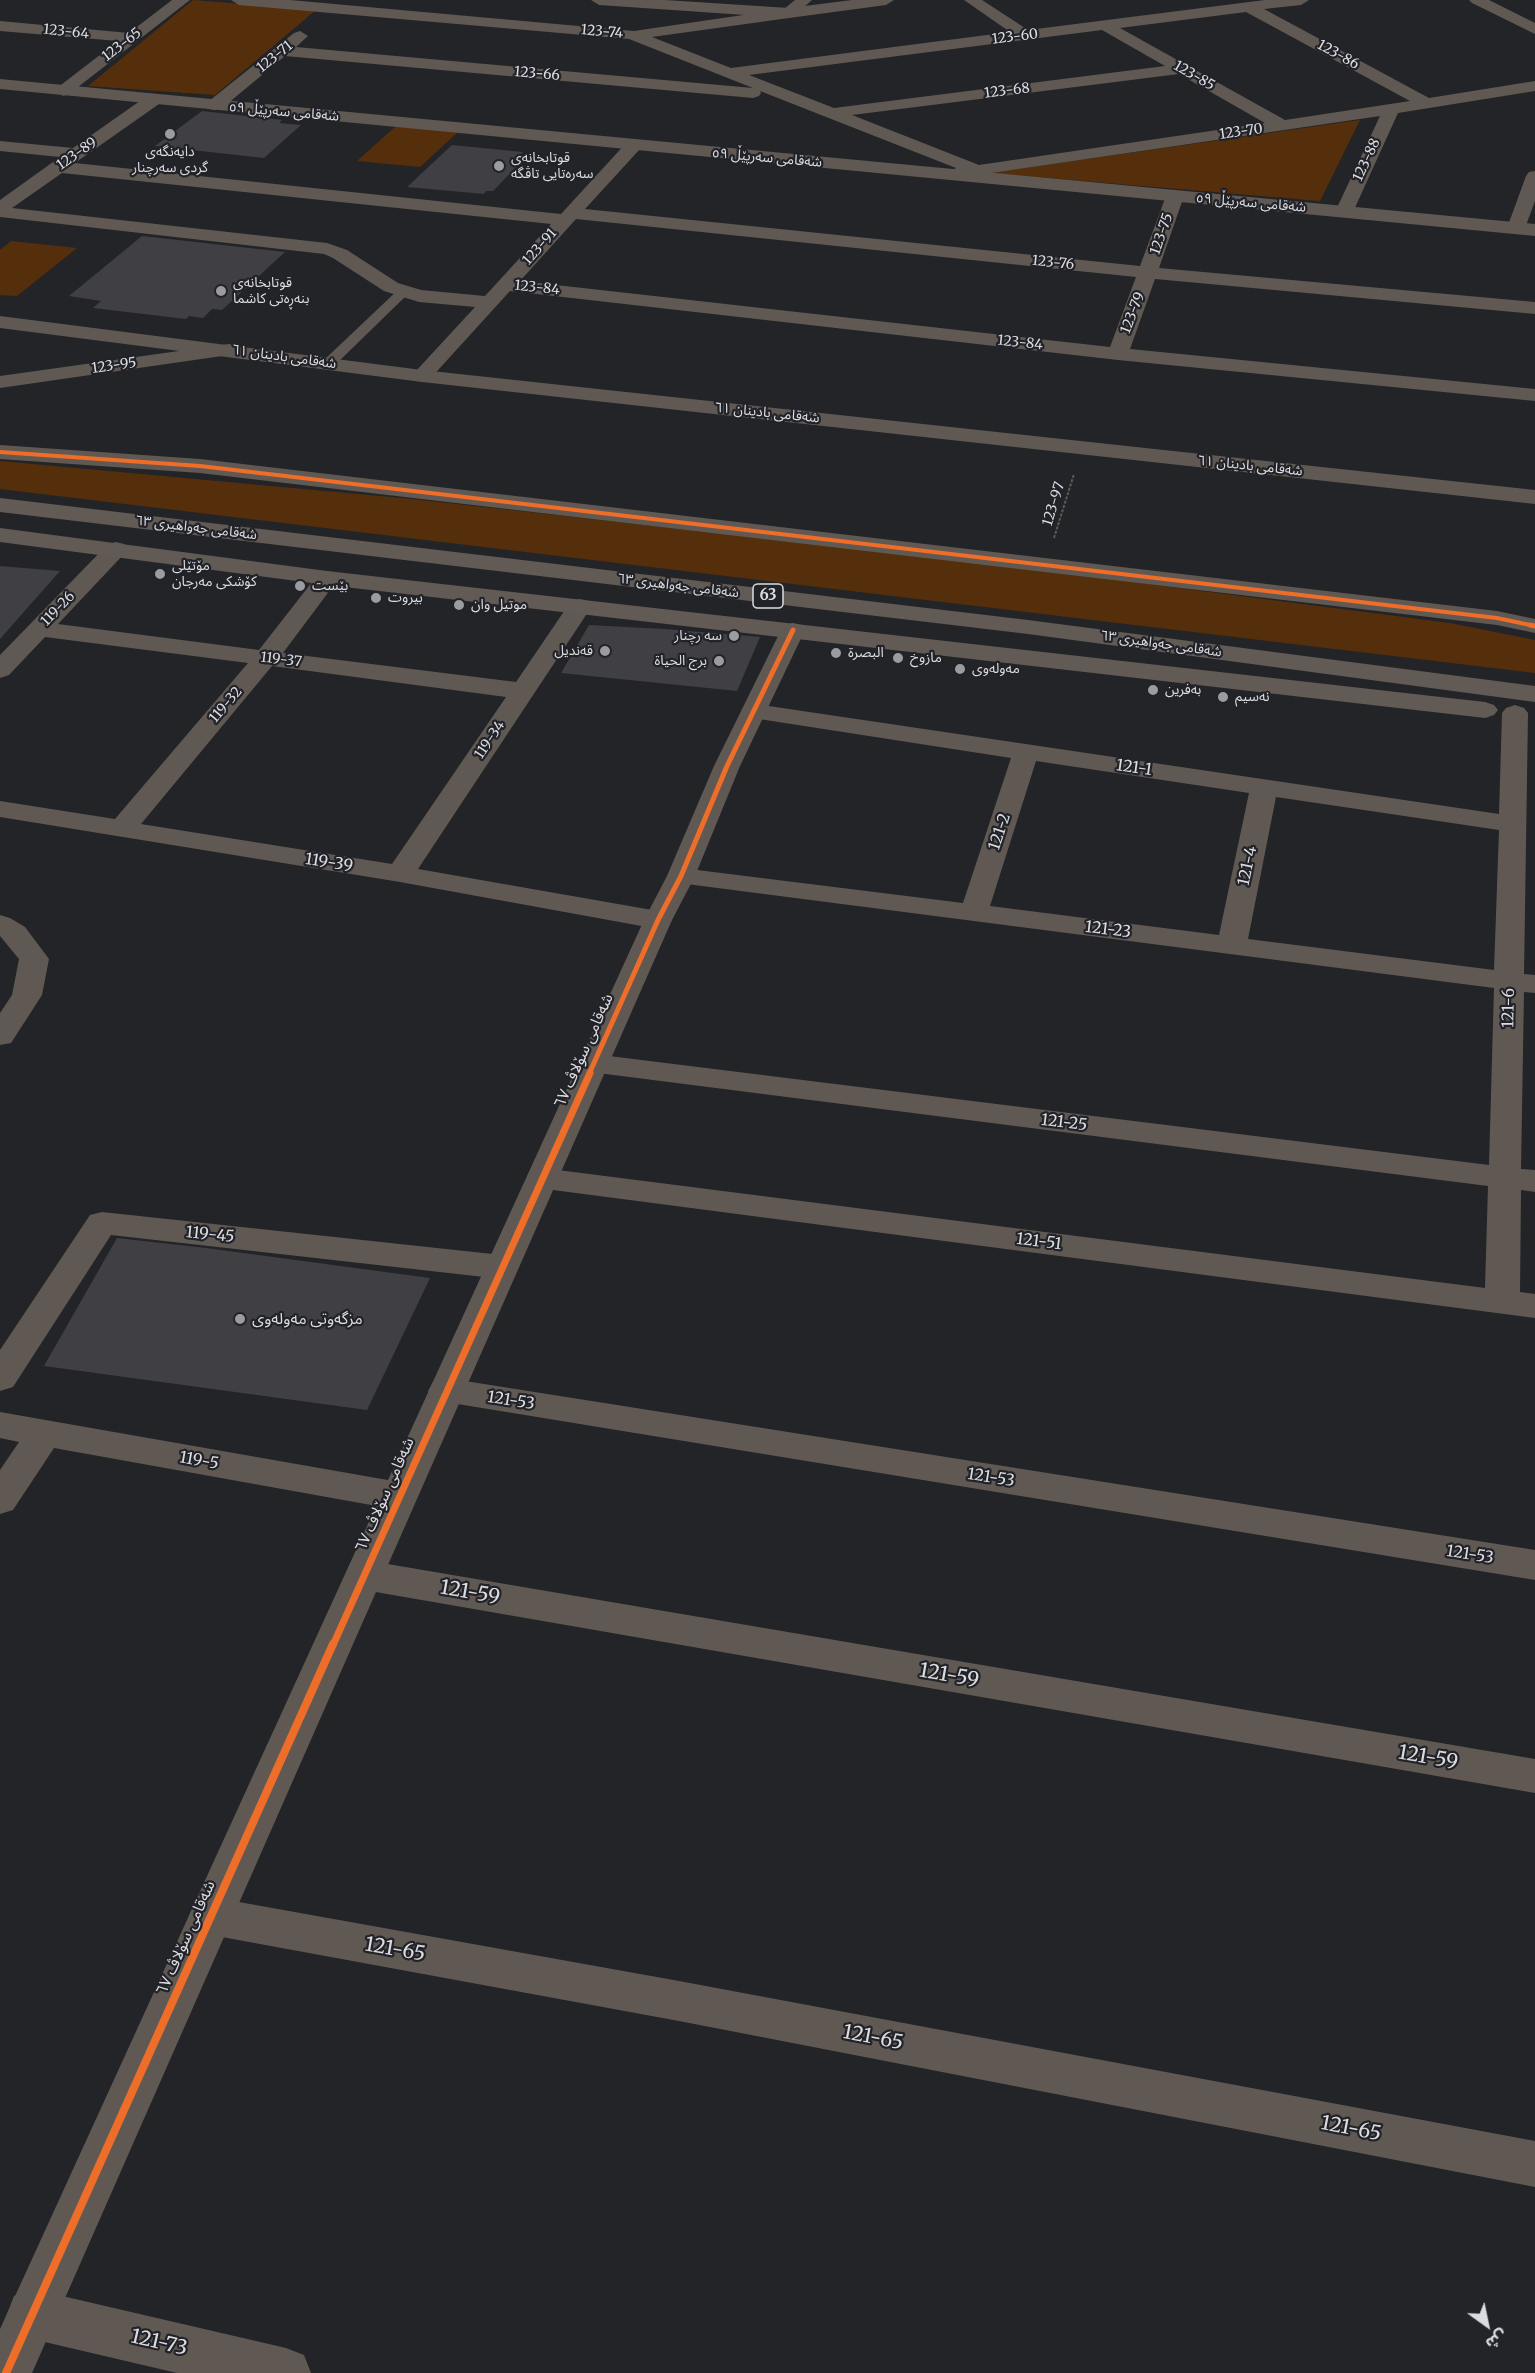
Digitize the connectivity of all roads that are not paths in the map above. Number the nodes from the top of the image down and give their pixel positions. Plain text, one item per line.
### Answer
1 (182, 0) edge
2 (239, 0) edge
3 (599, 0) edge
4 (804, 0) edge
5 (886, 0) edge
6 (972, 0) edge
7 (1301, 0) edge
8 (1477, 0) edge
9 (280, 2) edge
10 (635, 2) edge
11 (1249, 6) junction
12 (334, 9) junction
13 (789, 13) junction
14 (0, 26) edge
15 (1106, 26) junction
16 (1535, 29) edge
17 (632, 35) junction
18 (1026, 36) junction
19 (131, 38) junction
20 (282, 51) junction
21 (1181, 69) junction
22 (729, 72) junction
23 (0, 84) edge
24 (1535, 86) edge
25 (63, 91) junction
26 (792, 97) junction
27 (153, 100) junction
28 (1426, 103) junction
29 (215, 105) junction
30 (1391, 109) junction
31 (834, 113) junction
32 (1282, 126) junction
33 (634, 145) junction
34 (0, 146) edge
35 (77, 154) junction
36 (58, 167) junction
37 (977, 170) junction
38 (946, 174) junction
39 (1535, 176) edge
40 (1175, 196) junction
41 (0, 210) edge
42 (1344, 212) junction
43 (568, 217) junction
44 (1516, 228) junction
45 (1535, 230) edge
46 (1149, 273) junction
47 (506, 285) junction
48 (404, 291) junction
49 (489, 302) junction
50 (1535, 308) edge
51 (0, 322) edge
52 (229, 350) junction
53 (1118, 354) junction
54 (329, 363) junction
55 (422, 376) junction
56 (0, 382) edge
57 (1535, 395) edge
58 (0, 452) edge
59 (1535, 496) edge
60 (0, 505) edge
61 (0, 535) edge
62 (116, 549) junction
63 (327, 578) junction
64 (580, 606) junction
65 (1535, 626) edge
66 (39, 629) junction
67 (793, 630) junction
68 (266, 658) junction
69 (4, 660) edge
70 (523, 690) junction
71 (1528, 708) edge
72 (755, 712) junction
73 (1026, 752) junction
74 (1264, 787) junction
75 (0, 809) edge
76 (1513, 824) junction
77 (122, 829) junction
78 (400, 874) junction
79 (681, 876) junction
80 (974, 913) junction
81 (658, 920) junction
82 (0, 924) edge
83 (1232, 945) junction
84 (1522, 982) edge
85 (0, 1036) edge
86 (593, 1064) junction
87 (542, 1179) junction
88 (1520, 1179) edge
89 (502, 1267) junction
90 (1502, 1302) junction
91 (1535, 1306) edge
92 (0, 1378) edge
93 (446, 1391) junction
94 (0, 1425) edge
95 (44, 1434) junction
96 (399, 1496) junction
97 (0, 1500) edge
98 (1535, 1565) edge
99 (364, 1575) junction
100 (1535, 1776) edge
101 (211, 1916) junction
102 (1535, 2164) edge
103 (32, 2314) junction
104 (6, 2373) edge
105 (286, 2373) edge

1 - 19 street, 123-65
2 - 9 street, 123-74
3 - 10 street
4 - 13 street
5 - 13 street
6 - 18 street
7 - 11 street, 123-60
8 - 16 street
9 - 12 street, 123-74
10 - 13 street
11 - 15 street, 123-60
11 - 28 street, 123-86
12 - 17 street, 123-74
12 - 20 street, 123-71
13 - 17 street
14 - 19 street, 123-64
15 - 18 street, 123-60
15 - 21 street, 123-85
17 - 22 street, 123-74
18 - 22 street, 123-60
19 - 25 street, 123-65
20 - 26 street, 123-66
20 - 29 street, 123-71
21 - 31 street, 123-68
21 - 32 street, 123-85
22 - 26 street, 123-74
23 - 25 street, شەقامی سەرپێڵ ٥٩
24 - 28 street, 123-70
25 - 27 street, شەقامی سەرپێڵ ٥٩
26 - 31 street, 123-74
27 - 29 street, شەقامی سەرپێڵ ٥٩
27 - 35 street, 123-89
28 - 30 street, 123-70
29 - 33 street, شەقامی سەرپێڵ ٥٩
30 - 32 street, 123-70
30 - 42 street, 123-88
31 - 37 street, 123-74
32 - 37 street, 123-70
33 - 38 street, شەقامی سەرپێڵ ٥٩
33 - 43 street, 123-91
34 - 35 street
35 - 36 street, 123-89
36 - 41 street, 123-89
36 - 43 street, 123-76
37 - 38 street, 123-70
38 - 40 street, شەقامی سەرپێڵ ٥٩
39 - 44 street
40 - 42 street, شەقامی سەرپێڵ ٥٩
40 - 46 street, 123-75
41 - 48 street
42 - 44 street, شەقامی سەرپێڵ ٥٩
43 - 46 street, 123-76
43 - 47 street, 123-91
44 - 45 street, شەقامی سەرپێڵ ٥٩
46 - 50 street, 123-76
46 - 53 street, 123-79
47 - 49 street, 123-91
47 - 53 street, 123-84
48 - 49 street
48 - 54 lane
49 - 55 street, 123-91
51 - 52 street, شەقامی بادینان ٦١
52 - 54 street, شەقامی بادینان ٦١
52 - 56 street, 123-95
53 - 57 street, 123-84
54 - 55 street, شەقامی بادینان ٦١
55 - 59 street, شەقامی بادینان ٦١
58 - 65 street
60 - 71 main road, شەقامی جەواهیری ٦٣ / 63
61 - 62 main road, شەقامی جەواهیری ٦٣ / 63
62 - 63 main road, شەقامی جەواهیری ٦٣ / 63
62 - 66 street, 119-26
63 - 64 main road, شەقامی جەواهیری ٦٣ / 63
63 - 68 street, 119-32
64 - 67 main road, شەقامی جەواهیری ٦٣ / 63
64 - 70 street, 119-34
66 - 68 street, 119-37
66 - 69 street, 119-26
67 - 71 main road, شەقامی جەواهیری ٦٣ / 63
67 - 72 street, شەقامی سۆلاڤ ٦٧
68 - 70 street, 119-37
68 - 77 street, 119-32
70 - 78 street, 119-34
71 - 76 street, 121-6
72 - 73 street, 121-1
72 - 79 street, شەقامی سۆلاڤ ٦٧
73 - 74 street, 121-1
73 - 80 street, 121-2
74 - 76 street, 121-1
74 - 83 street, 121-4
75 - 77 street, 119-39
76 - 84 street, 121-6
77 - 78 street, 119-39
78 - 81 street, 119-39
79 - 80 street, 121-23
79 - 81 street, شەقامی سۆلاڤ ٦٧
80 - 83 street, 121-23
81 - 86 street, شەقامی سۆلاڤ ٦٧
82 - 85 street
83 - 84 street, 121-23
84 - 88 street, 121-6
86 - 87 street, شەقامی سۆلاڤ ٦٧
86 - 88 street, 121-25
87 - 89 street, شەقامی سۆلاڤ ٦٧
87 - 90 street, 121-51
88 - 90 street, 121-6
89 - 92 street, 119-45
89 - 93 street, شەقامی سۆلاڤ ٦٧
90 - 91 street, 121-51
93 - 96 street, شەقامی سۆلاڤ ٦٧
93 - 98 street, 121-53
94 - 95 street, 119-5
95 - 96 street, 119-5
95 - 97 street
96 - 99 street, شەقامی سۆلاڤ ٦٧
99 - 100 street, 121-59
99 - 101 street, شەقامی سۆلاڤ ٦٧
101 - 102 street, 121-65
101 - 103 street, شەقامی سۆلاڤ ٦٧
103 - 104 street, شەقامی سۆلاڤ ٦٧
103 - 105 street, 121-73

